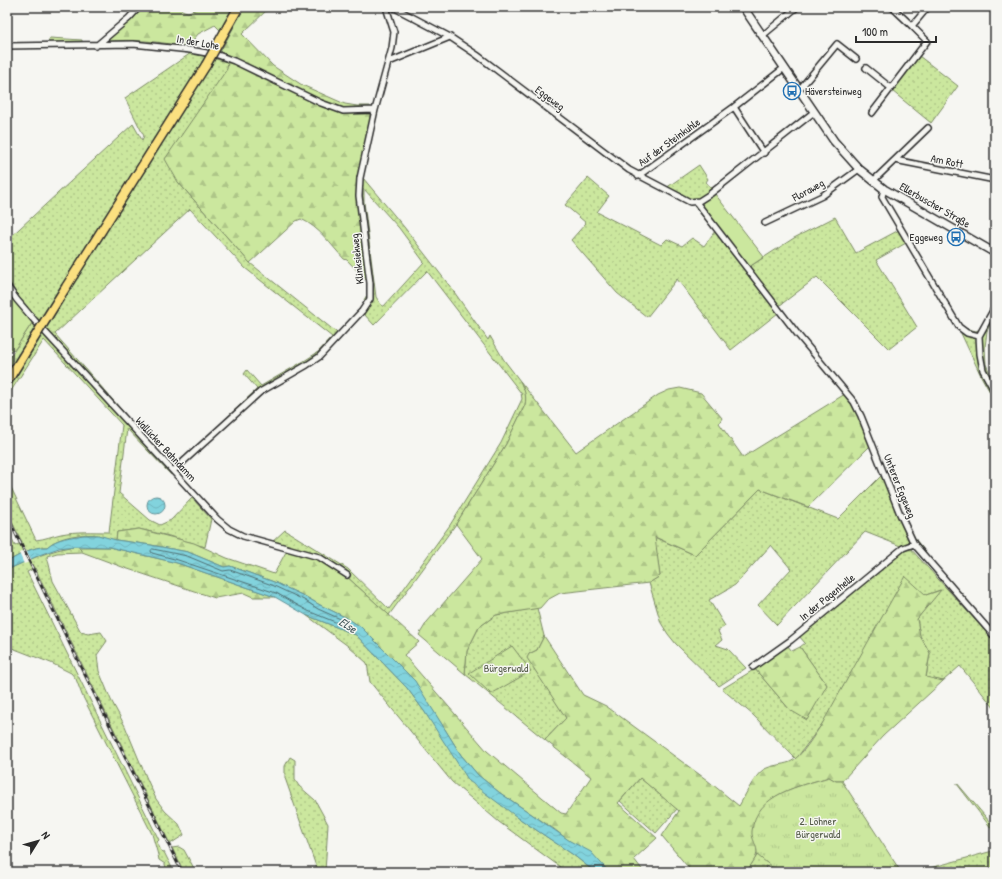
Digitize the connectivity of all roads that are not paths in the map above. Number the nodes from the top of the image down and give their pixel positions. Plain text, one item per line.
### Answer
1 (139, 7) edge
2 (386, 7) edge
3 (393, 7) edge
4 (743, 7) edge
5 (797, 7) edge
6 (892, 7) edge
7 (928, 7) edge
8 (238, 9) edge
9 (912, 26) junction
10 (762, 36) junction
11 (450, 37) junction
12 (7, 46) edge
13 (96, 46) junction
14 (856, 59) dead end
15 (389, 62) junction
16 (784, 68) junction
17 (866, 68) dead end
18 (891, 88) junction
19 (799, 90) junction
20 (734, 108) junction
21 (375, 110) junction
22 (814, 112) junction
23 (872, 113) dead end
24 (928, 128) dead end
25 (764, 152) junction
26 (895, 160) junction
27 (859, 168) junction
28 (638, 176) junction
29 (995, 180) edge
30 (872, 181) junction
31 (884, 189) junction
32 (696, 202) junction
33 (764, 223) dead end
34 (995, 253) edge
35 (7, 286) edge
36 (995, 307) edge
37 (979, 336) junction
38 (7, 382) edge
39 (995, 392) edge
40 (173, 471) junction
41 (914, 544) junction
42 (346, 575) dead end
43 (995, 637) edge
44 (753, 667) dead end

1 - 13 street
2 - 15 street, Klinksiekweg
3 - 11 street, Eggeweg
4 - 10 main road, Ellerbuscher Straße
5 - 10 street
6 - 9 street
7 - 9 street
8 - 38 main road, bridge
9 - 18 street
10 - 16 main road, Ellerbuscher Straße
11 - 15 street
11 - 28 street, Eggeweg
12 - 13 street, In der Lohe
13 - 21 street, In der Lohe
14 - 19 street
15 - 21 street, Klinksiekweg
16 - 19 main road, Ellerbuscher Straße
16 - 20 street, Auf der Steinkuhle
17 - 18 street
18 - 23 street
19 - 22 main road, Ellerbuscher Straße
20 - 25 street
20 - 28 street, Auf der Steinkuhle
21 - 40 street, Klinksiekweg
22 - 25 street
22 - 27 main road, Ellerbuscher Straße
24 - 26 street
25 - 32 street
26 - 29 street, Am Rott
26 - 30 street
27 - 30 main road, Ellerbuscher Straße
27 - 33 street, Floraweg
28 - 32 street, Auf der Steinkuhle
30 - 31 main road, Ellerbuscher Straße
31 - 34 main road, Ellerbuscher Straße
31 - 37 street
32 - 41 street, Unterer Eggeweg
35 - 40 street, Wallücker Bahndamm
36 - 37 street
37 - 39 street
40 - 42 street, Wallücker Bahndamm
41 - 43 street, Unterer Eggeweg
41 - 44 street, In der Pagenhelle

